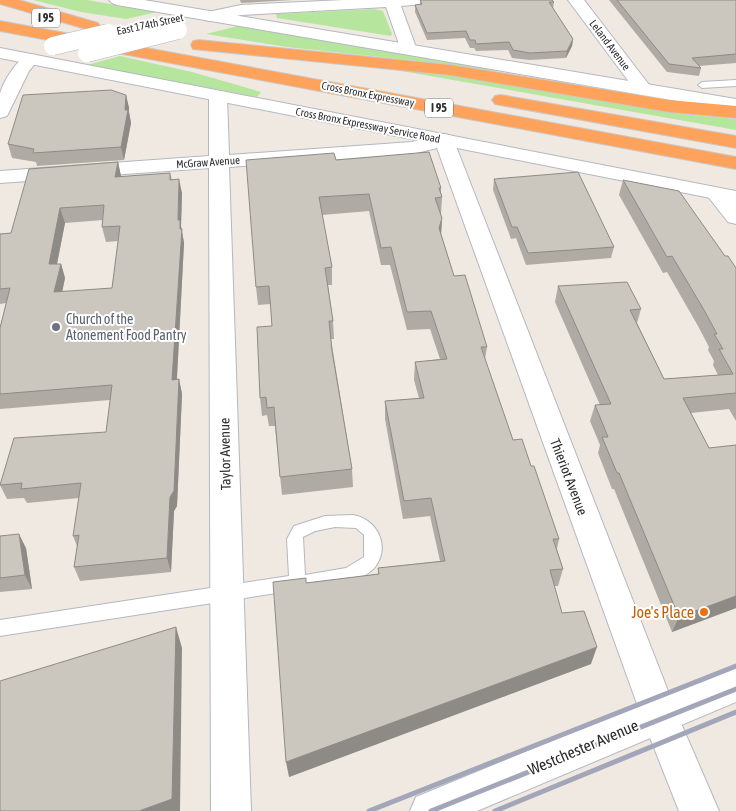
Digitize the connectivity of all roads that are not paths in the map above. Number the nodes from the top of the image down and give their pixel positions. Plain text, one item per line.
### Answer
1 (2, 0) edge
2 (117, 0) edge
3 (432, 0) edge
4 (576, 0) edge
5 (391, 1) edge
6 (212, 8) edge
7 (0, 10) edge
8 (0, 26) edge
9 (92, 26) junction
10 (199, 46) junction
11 (409, 50) junction
12 (142, 52) junction
13 (0, 53) edge
14 (0, 57) edge
15 (30, 59) junction
16 (404, 82) dead end
17 (736, 83) edge
18 (702, 85) dead end
19 (644, 90) junction
20 (218, 96) junction
21 (482, 96) dead end
22 (736, 105) edge
23 (0, 112) edge
24 (736, 112) edge
25 (445, 140) junction
26 (736, 142) edge
27 (220, 161) junction
28 (736, 163) edge
29 (0, 176) edge
30 (736, 182) edge
31 (726, 196) edge
32 (736, 217) edge
33 (298, 582) junction
34 (227, 595) junction
35 (0, 628) edge
36 (736, 685) edge
37 (659, 715) junction
38 (231, 811) edge
39 (430, 811) edge
40 (699, 811) edge

1 - 9 highway
2 - 6 street
3 - 5 street
4 - 19 street, Leland Avenue
5 - 6 street
5 - 11 street
6 - 11 street
6 - 15 street, East 174th Street, bridge
6 - 15 street, East 174th Street, bridge
7 - 9 highway, Cross Bronx Expressway / I 95
8 - 12 highway, Cross Bronx Expressway / I 95
9 - 10 highway, Cross Bronx Expressway / I 95
10 - 16 highway, Cross Bronx Expressway / I 95
10 - 24 highway
11 - 19 street
12 - 28 highway, Cross Bronx Expressway / I 95
12 - 30 highway
13 - 15 street, Cross Bronx Expressway Service Road
14 - 15 street, East 174th Street
15 - 20 street, Cross Bronx Expressway Service Road
15 - 23 street
17 - 18 lane
19 - 22 street
20 - 25 street, Cross Bronx Expressway Service Road
20 - 27 street, Taylor Avenue
21 - 26 highway
25 - 27 street, McGraw Avenue
25 - 31 street, Cross Bronx Expressway Service Road
25 - 37 street, Thieriot Avenue
27 - 29 street, McGraw Avenue
27 - 34 street, Taylor Avenue
31 - 32 street
33 - 33 lane
33 - 34 lane
34 - 35 lane
34 - 38 street, Taylor Avenue
36 - 37 street, Westchester Avenue
37 - 39 street, Westchester Avenue
37 - 40 street, Thieriot Avenue

